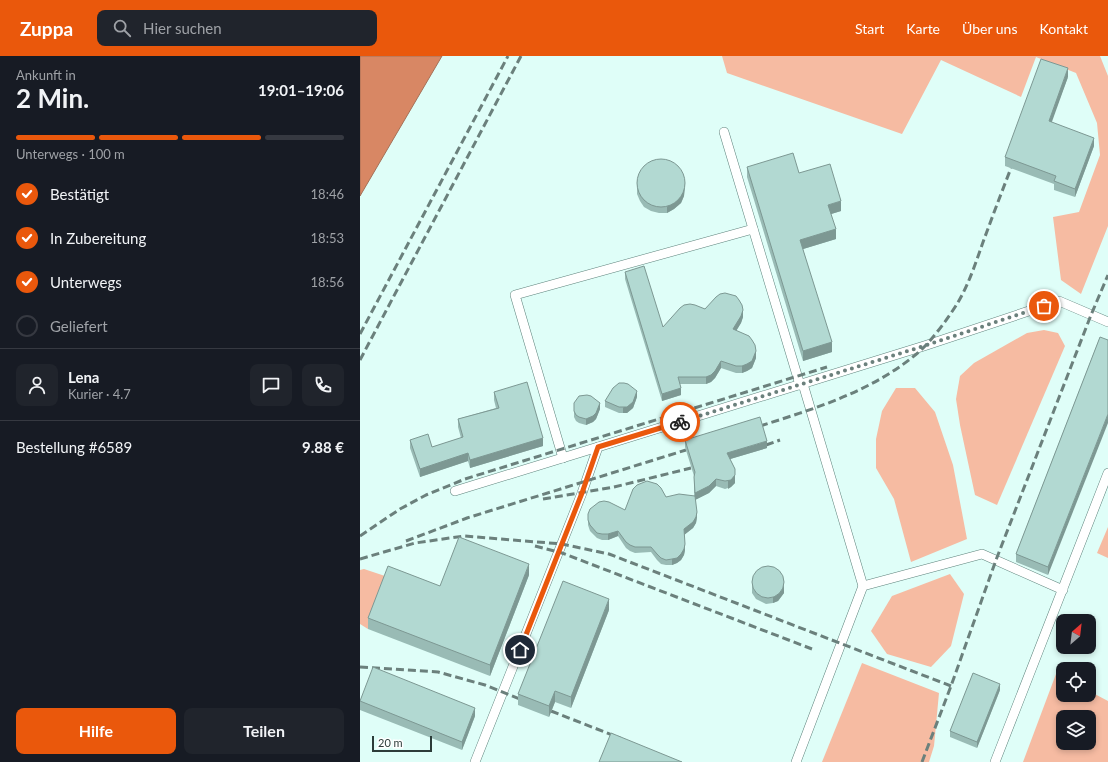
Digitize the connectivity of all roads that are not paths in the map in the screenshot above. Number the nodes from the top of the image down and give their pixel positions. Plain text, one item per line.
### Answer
1 (724, 132) dead end
2 (753, 229) junction
3 (1108, 322) edge
4 (801, 384) junction
5 (598, 447) junction
6 (563, 458) junction
7 (1108, 473) edge
8 (455, 491) dead end
9 (863, 586) junction
10 (1062, 590) junction
11 (475, 762) edge
12 (796, 762) edge
13 (995, 762) edge

1 - 2 lane
2 - 4 lane
2 - 6 lane
3 - 4 lane
4 - 5 lane
4 - 9 lane
5 - 6 lane
5 - 11 lane
6 - 8 lane
7 - 10 lane
9 - 10 lane
9 - 12 lane
10 - 13 lane

